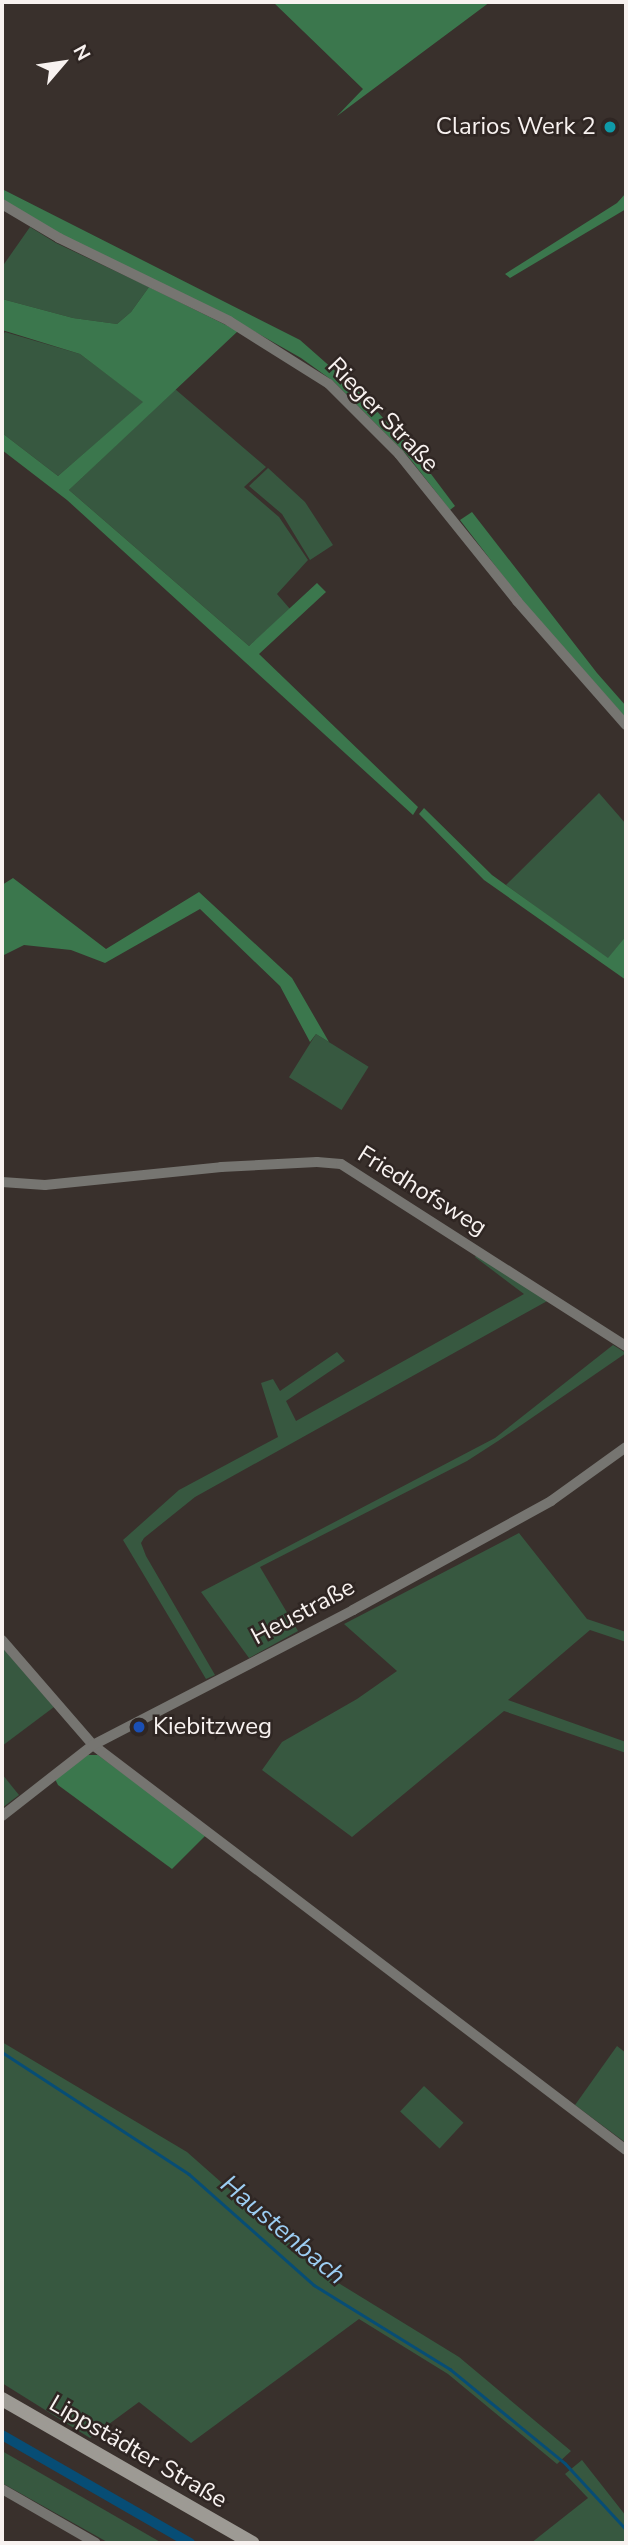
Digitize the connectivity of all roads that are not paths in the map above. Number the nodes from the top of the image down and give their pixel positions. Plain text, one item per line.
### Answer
1 (2, 204) edge
2 (626, 725) edge
3 (2, 1182) edge
4 (626, 1346) edge
5 (626, 1447) edge
6 (2, 1640) edge
7 (93, 1745) junction
8 (2, 1816) edge
9 (626, 2150) edge
10 (2, 2399) edge
11 (2, 2489) edge
12 (96, 2543) edge
13 (252, 2543) edge

1 - 2 street, Rieger Straße
3 - 4 street, Friedhofsweg
5 - 7 street, Heustraße
6 - 7 street
7 - 8 street, Heustraße
7 - 9 street
10 - 13 main road, Lippstädter Straße
11 - 12 street

